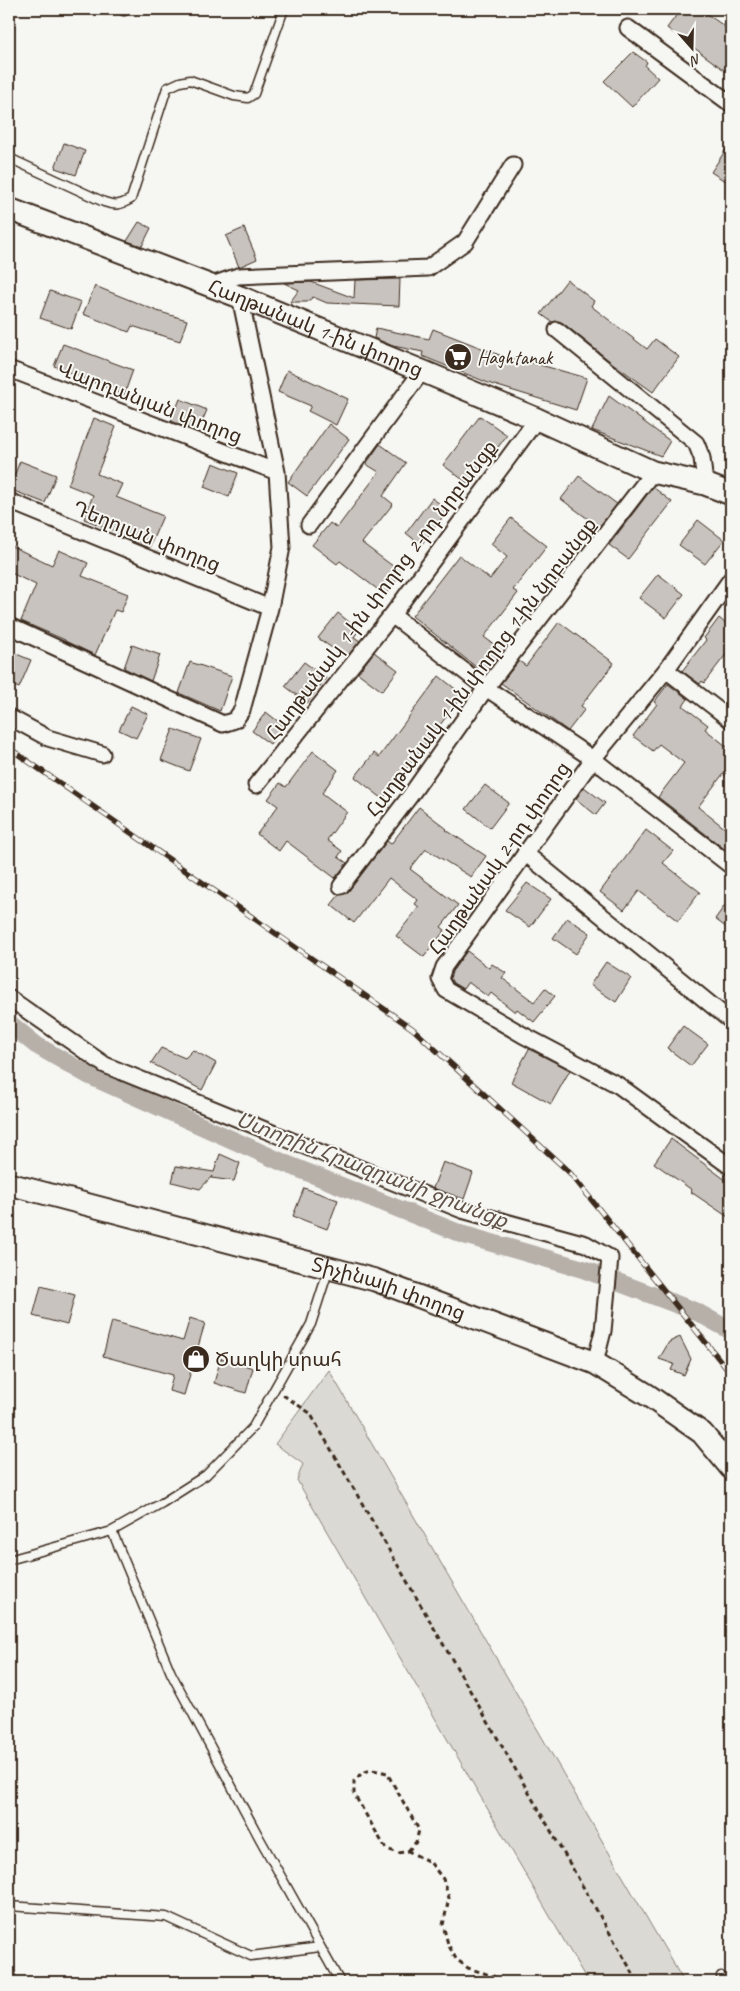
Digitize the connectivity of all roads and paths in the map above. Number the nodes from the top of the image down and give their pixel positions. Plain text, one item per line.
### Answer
1 (284, 9) edge
2 (628, 28) dead end
3 (731, 104) edge
4 (9, 158) edge
5 (513, 165) dead end
6 (9, 209) edge
7 (209, 286) junction
8 (240, 297) junction
9 (557, 330) dead end
10 (9, 369) edge
11 (422, 371) junction
12 (537, 419) junction
13 (277, 472) junction
14 (653, 472) junction
15 (706, 484) junction
16 (731, 494) edge
17 (9, 501) edge
18 (309, 525) dead end
19 (731, 579) edge
20 (270, 608) junction
21 (392, 615) junction
22 (9, 626) edge
23 (666, 670) junction
24 (486, 688) junction
25 (9, 717) edge
26 (731, 720) edge
27 (102, 754) dead end
28 (593, 759) junction
29 (256, 785) dead end
30 (525, 853) junction
31 (731, 866) edge
32 (341, 886) dead end
33 (9, 998) edge
34 (731, 1021) edge
35 (731, 1167) edge
36 (9, 1184) edge
37 (329, 1268) junction
38 (595, 1363) junction
39 (274, 1389) junction
40 (731, 1468) edge
41 (112, 1531) junction
42 (9, 1560) edge
43 (408, 1851) junction
44 (9, 1906) edge
45 (320, 1946) junction
46 (340, 1982) edge
47 (500, 1982) edge
48 (638, 1982) edge

1 - 4 lane
2 - 3 street
5 - 7 street
6 - 7 main road, Հաղթանակ 1-ին փողոց
7 - 8 main road, Հաղթանակ 1-ին փողոց
8 - 11 main road, Հաղթանակ 1-ին փողոց
8 - 13 street
9 - 15 street
10 - 13 street, Վարդանյան փողոց
11 - 12 main road, Հաղթանակ 1-ին փողոց
11 - 18 street
12 - 14 main road, Հաղթանակ 1-ին փողոց
12 - 21 street, Հաղթանակ 1-ին փողոց 2-րդ նրբանցք
13 - 20 street
14 - 15 main road, Հաղթանակ 1-ին փողոց
14 - 24 street, Հաղթանակ 1-ին փողոց 1-ին նրբանցք
15 - 16 main road, Հաղթանակ 1-ին փողոց
17 - 20 street, Դեղոյան փողոց
19 - 23 street, Հաղթանակ 2-րդ փողոց
20 - 22 street
21 - 24 street
21 - 29 street, Հաղթանակ 1-ին փողոց 2-րդ նրբանցք
23 - 26 street
23 - 28 street, Հաղթանակ 2-րդ փողոց
24 - 28 street
24 - 32 street, Հաղթանակ 1-ին փողոց 1-ին նրբանցք
25 - 27 street
28 - 30 street, Հաղթանակ 2-րդ փողոց
28 - 31 street
30 - 34 street
30 - 35 street, Հաղթանակ 2-րդ փողոց
33 - 38 street
36 - 37 main road, Տիչինայի փողոց
37 - 38 main road, Տիչինայի փողոց
37 - 39 lane
38 - 40 main road, Տիչինայի փողոց
39 - 41 lane
39 - 48 path
41 - 42 lane
41 - 45 lane
43 - 43 path
43 - 47 path
44 - 45 lane
45 - 46 lane

